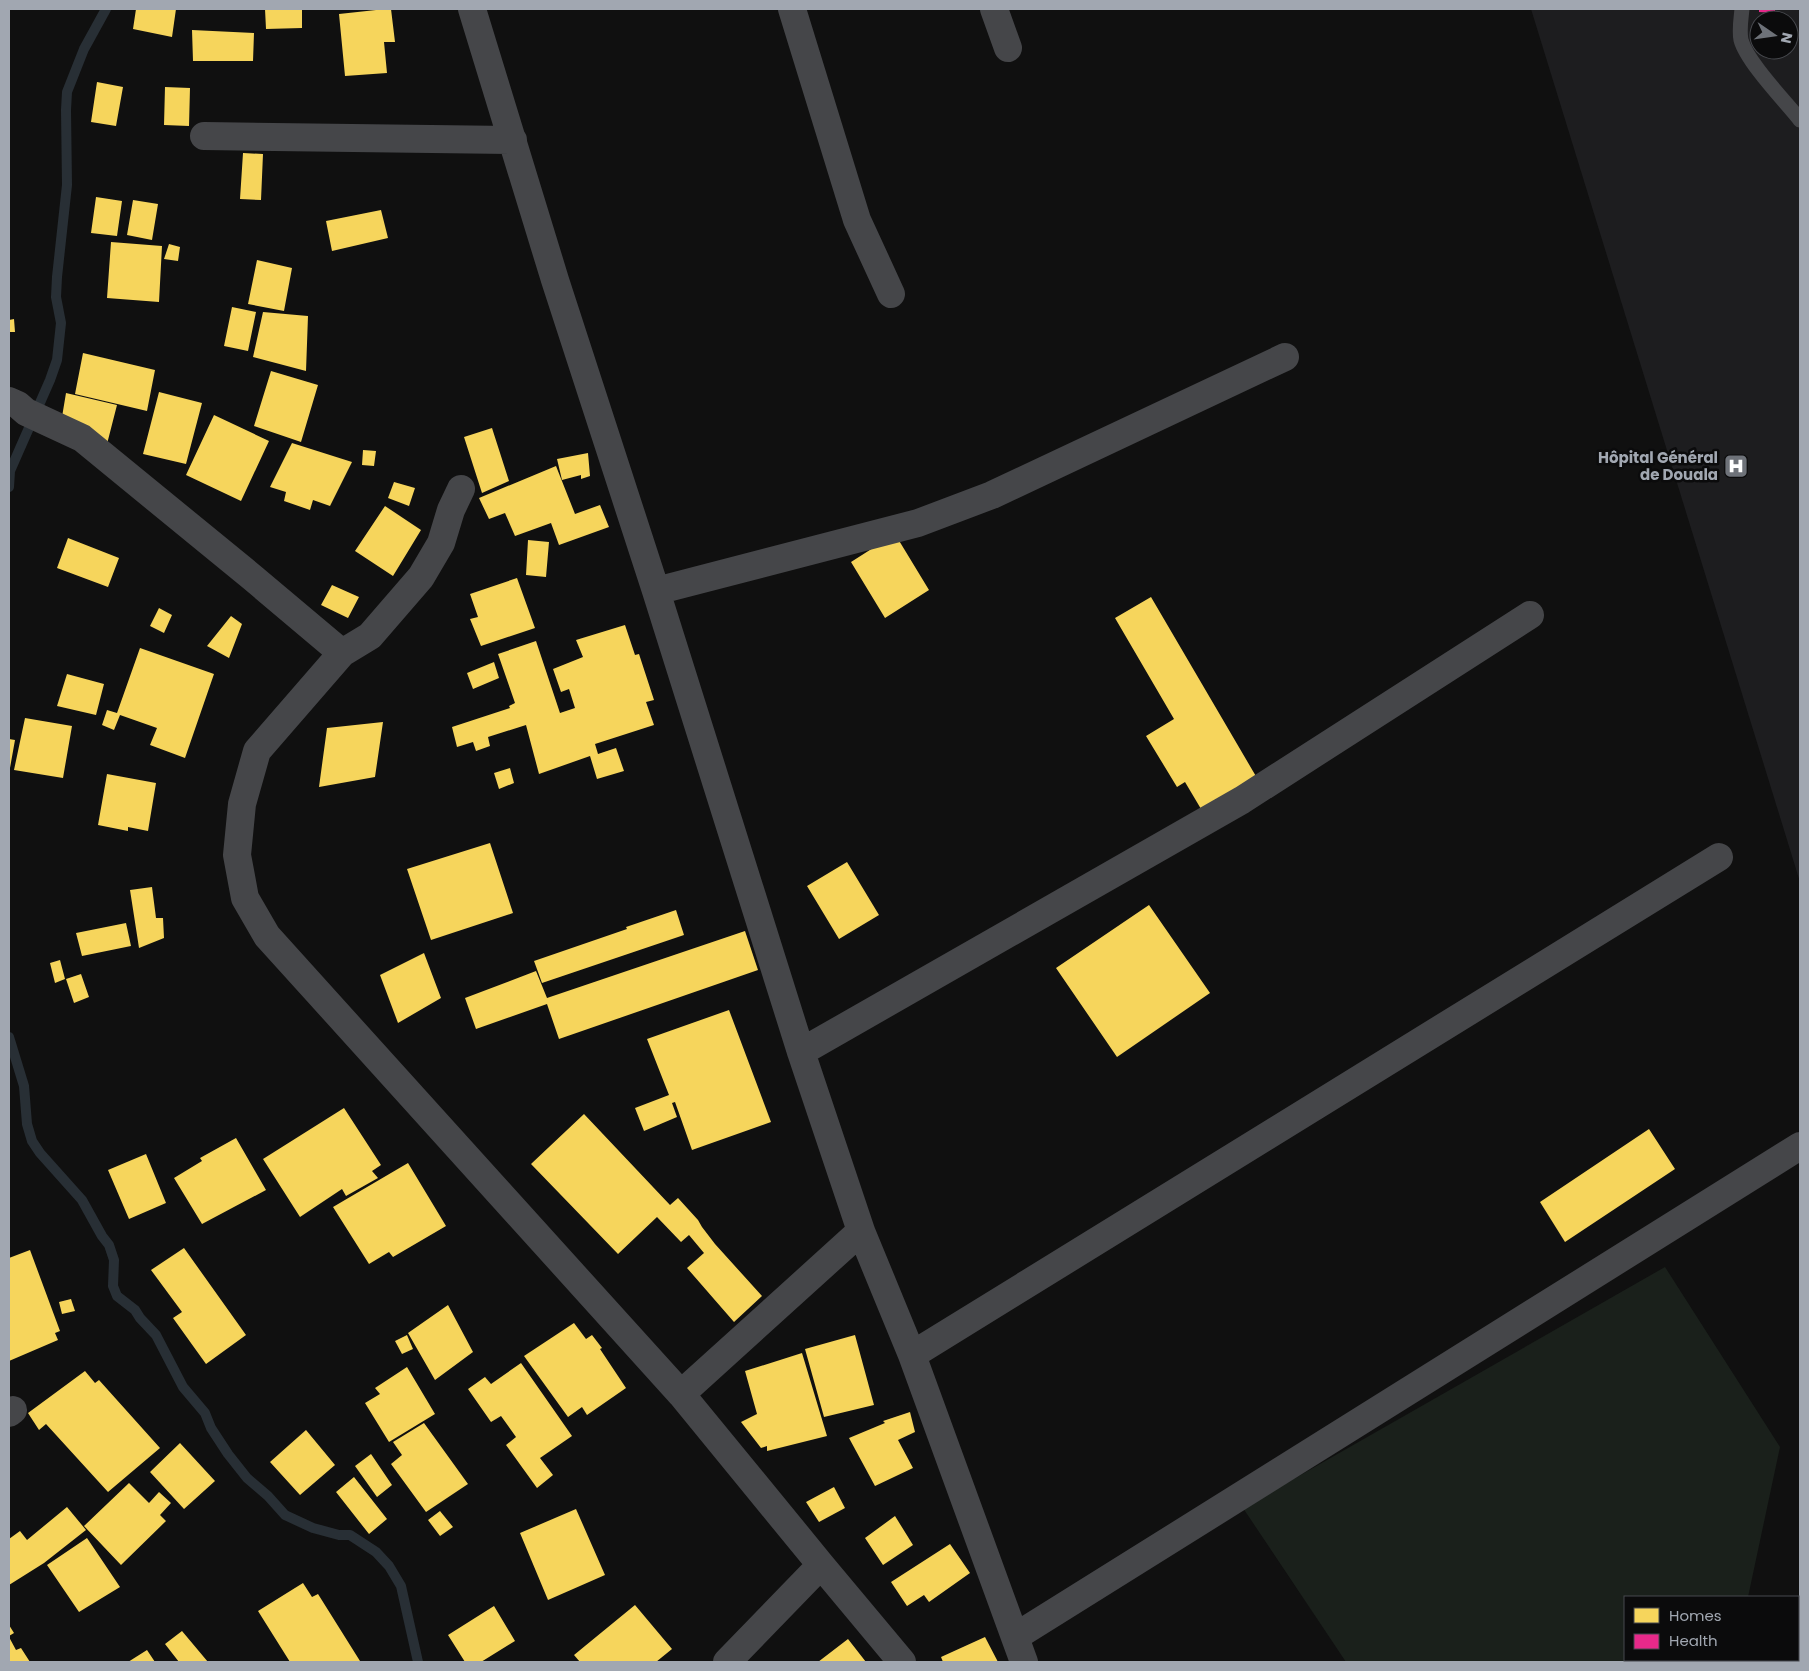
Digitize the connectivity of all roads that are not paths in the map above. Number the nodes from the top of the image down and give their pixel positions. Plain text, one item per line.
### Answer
1 (472, 9) edge
2 (792, 9) edge
3 (994, 9) edge
4 (1742, 9) edge
5 (1008, 48) dead end
6 (1800, 120) edge
7 (204, 136) dead end
8 (513, 140) junction
9 (890, 294) dead end
10 (1285, 357) dead end
11 (9, 401) edge
12 (461, 489) dead end
13 (656, 591) junction
14 (1530, 615) dead end
15 (342, 653) junction
16 (1719, 856) dead end
17 (802, 1052) junction
18 (1800, 1146) edge
19 (861, 1231) junction
20 (912, 1355) junction
21 (681, 1394) junction
22 (820, 1565) junction
23 (1019, 1650) edge
24 (727, 1662) edge
25 (902, 1662) edge

1 - 8 street
2 - 9 street
3 - 5 street
4 - 6 lane
7 - 8 street
8 - 13 street
10 - 13 street
11 - 15 street
12 - 15 street
13 - 17 street
14 - 17 street
15 - 21 street
16 - 20 street
17 - 19 street
18 - 23 street
19 - 20 street
19 - 21 street
20 - 23 street
21 - 22 street
22 - 24 street
22 - 25 street

